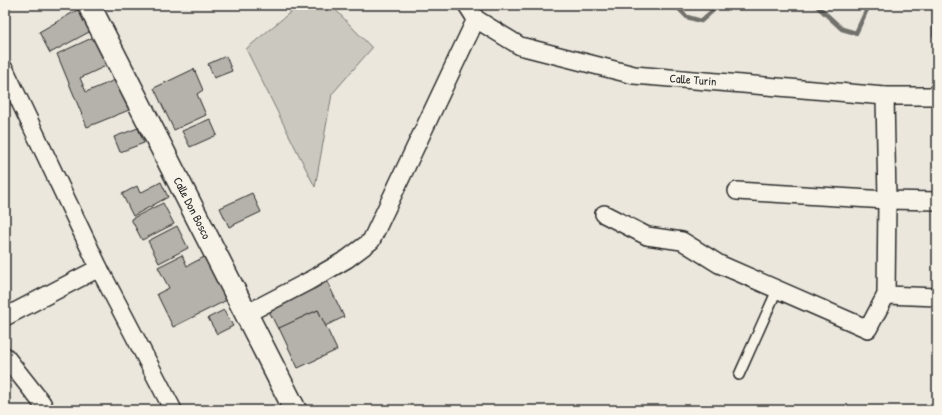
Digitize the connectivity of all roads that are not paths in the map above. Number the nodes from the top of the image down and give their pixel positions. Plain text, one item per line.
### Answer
1 (89, 5) edge
2 (467, 5) edge
3 (476, 19) junction
4 (5, 70) edge
5 (885, 96) junction
6 (937, 96) edge
7 (737, 191) dead end
8 (887, 200) junction
9 (937, 201) edge
10 (604, 214) dead end
11 (99, 268) junction
12 (777, 290) junction
13 (886, 295) junction
14 (937, 297) edge
15 (246, 314) junction
16 (5, 317) edge
17 (5, 356) edge
18 (739, 375) dead end
19 (45, 410) edge
20 (173, 410) edge
21 (295, 410) edge

1 - 15 street, Calle Don Bosco
2 - 3 street, Calle Turin
3 - 5 street, Calle Turin
3 - 15 street
4 - 11 street
5 - 6 street, Calle Turin
5 - 8 street
7 - 8 street
8 - 9 street
8 - 13 street
10 - 12 street
11 - 16 street
11 - 20 street
12 - 13 street
12 - 18 lane
13 - 14 street
15 - 21 street, Calle Don Bosco
17 - 19 street

